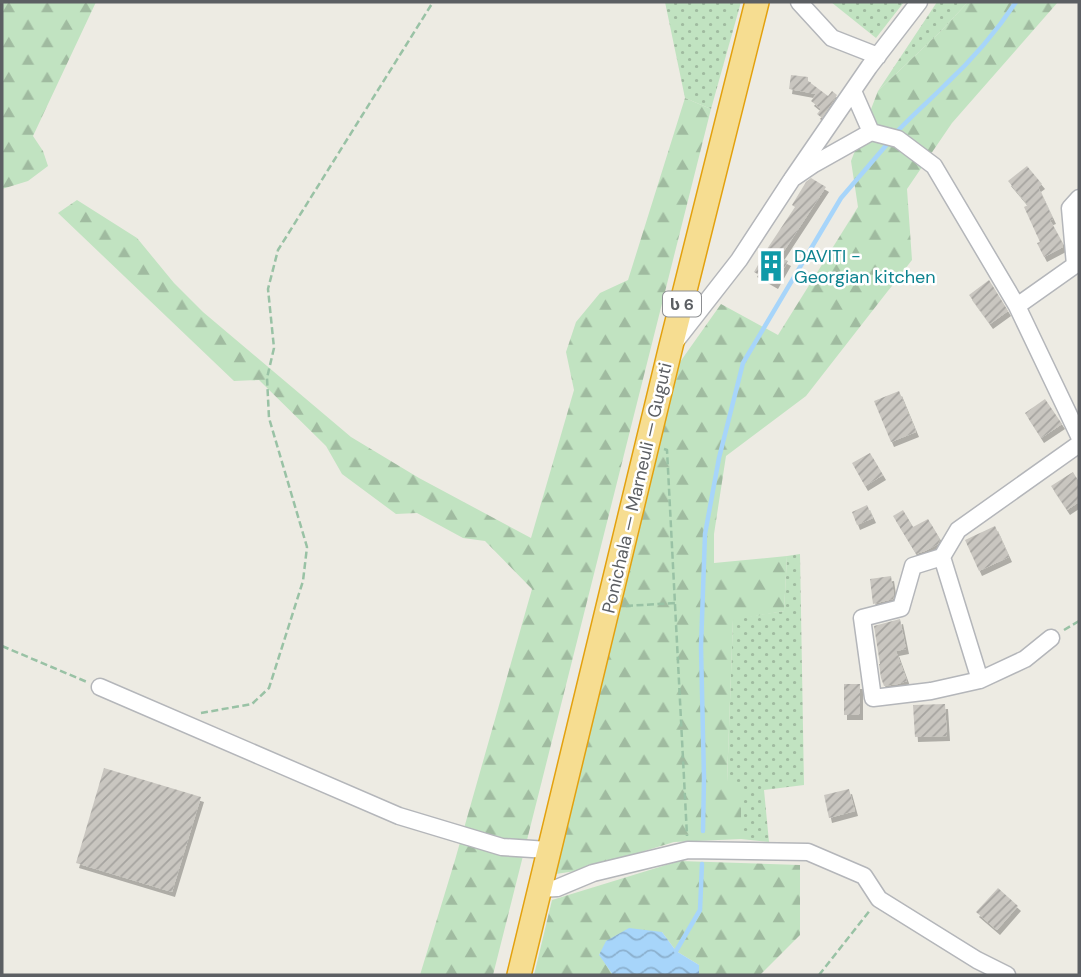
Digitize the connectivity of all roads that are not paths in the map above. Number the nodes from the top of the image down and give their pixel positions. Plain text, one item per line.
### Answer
1 (757, 2) edge
2 (799, 2) edge
3 (919, 2) edge
4 (878, 56) junction
5 (853, 91) junction
6 (871, 132) junction
7 (792, 179) junction
8 (1079, 198) edge
9 (1017, 306) junction
10 (671, 346) junction
11 (1079, 436) edge
12 (1079, 444) edge
13 (942, 556) junction
14 (1051, 638) dead end
15 (980, 680) junction
16 (100, 687) road end
17 (548, 850) junction
18 (540, 889) junction
19 (519, 975) edge
20 (1007, 975) edge

1 - 10 highway, Ponichala — Marneuli — Guguti / ს 6
2 - 4 street
3 - 4 street
4 - 5 street
5 - 6 street
5 - 7 street
6 - 7 street
6 - 9 street
7 - 10 street
8 - 9 street
9 - 11 street
10 - 17 highway, Ponichala — Marneuli — Guguti / ს 6
12 - 13 street
13 - 15 street
13 - 15 street
14 - 15 street
16 - 17 street
17 - 18 highway, Ponichala — Marneuli — Guguti / ს 6
18 - 19 highway, Ponichala — Marneuli — Guguti / ს 6
18 - 20 street

